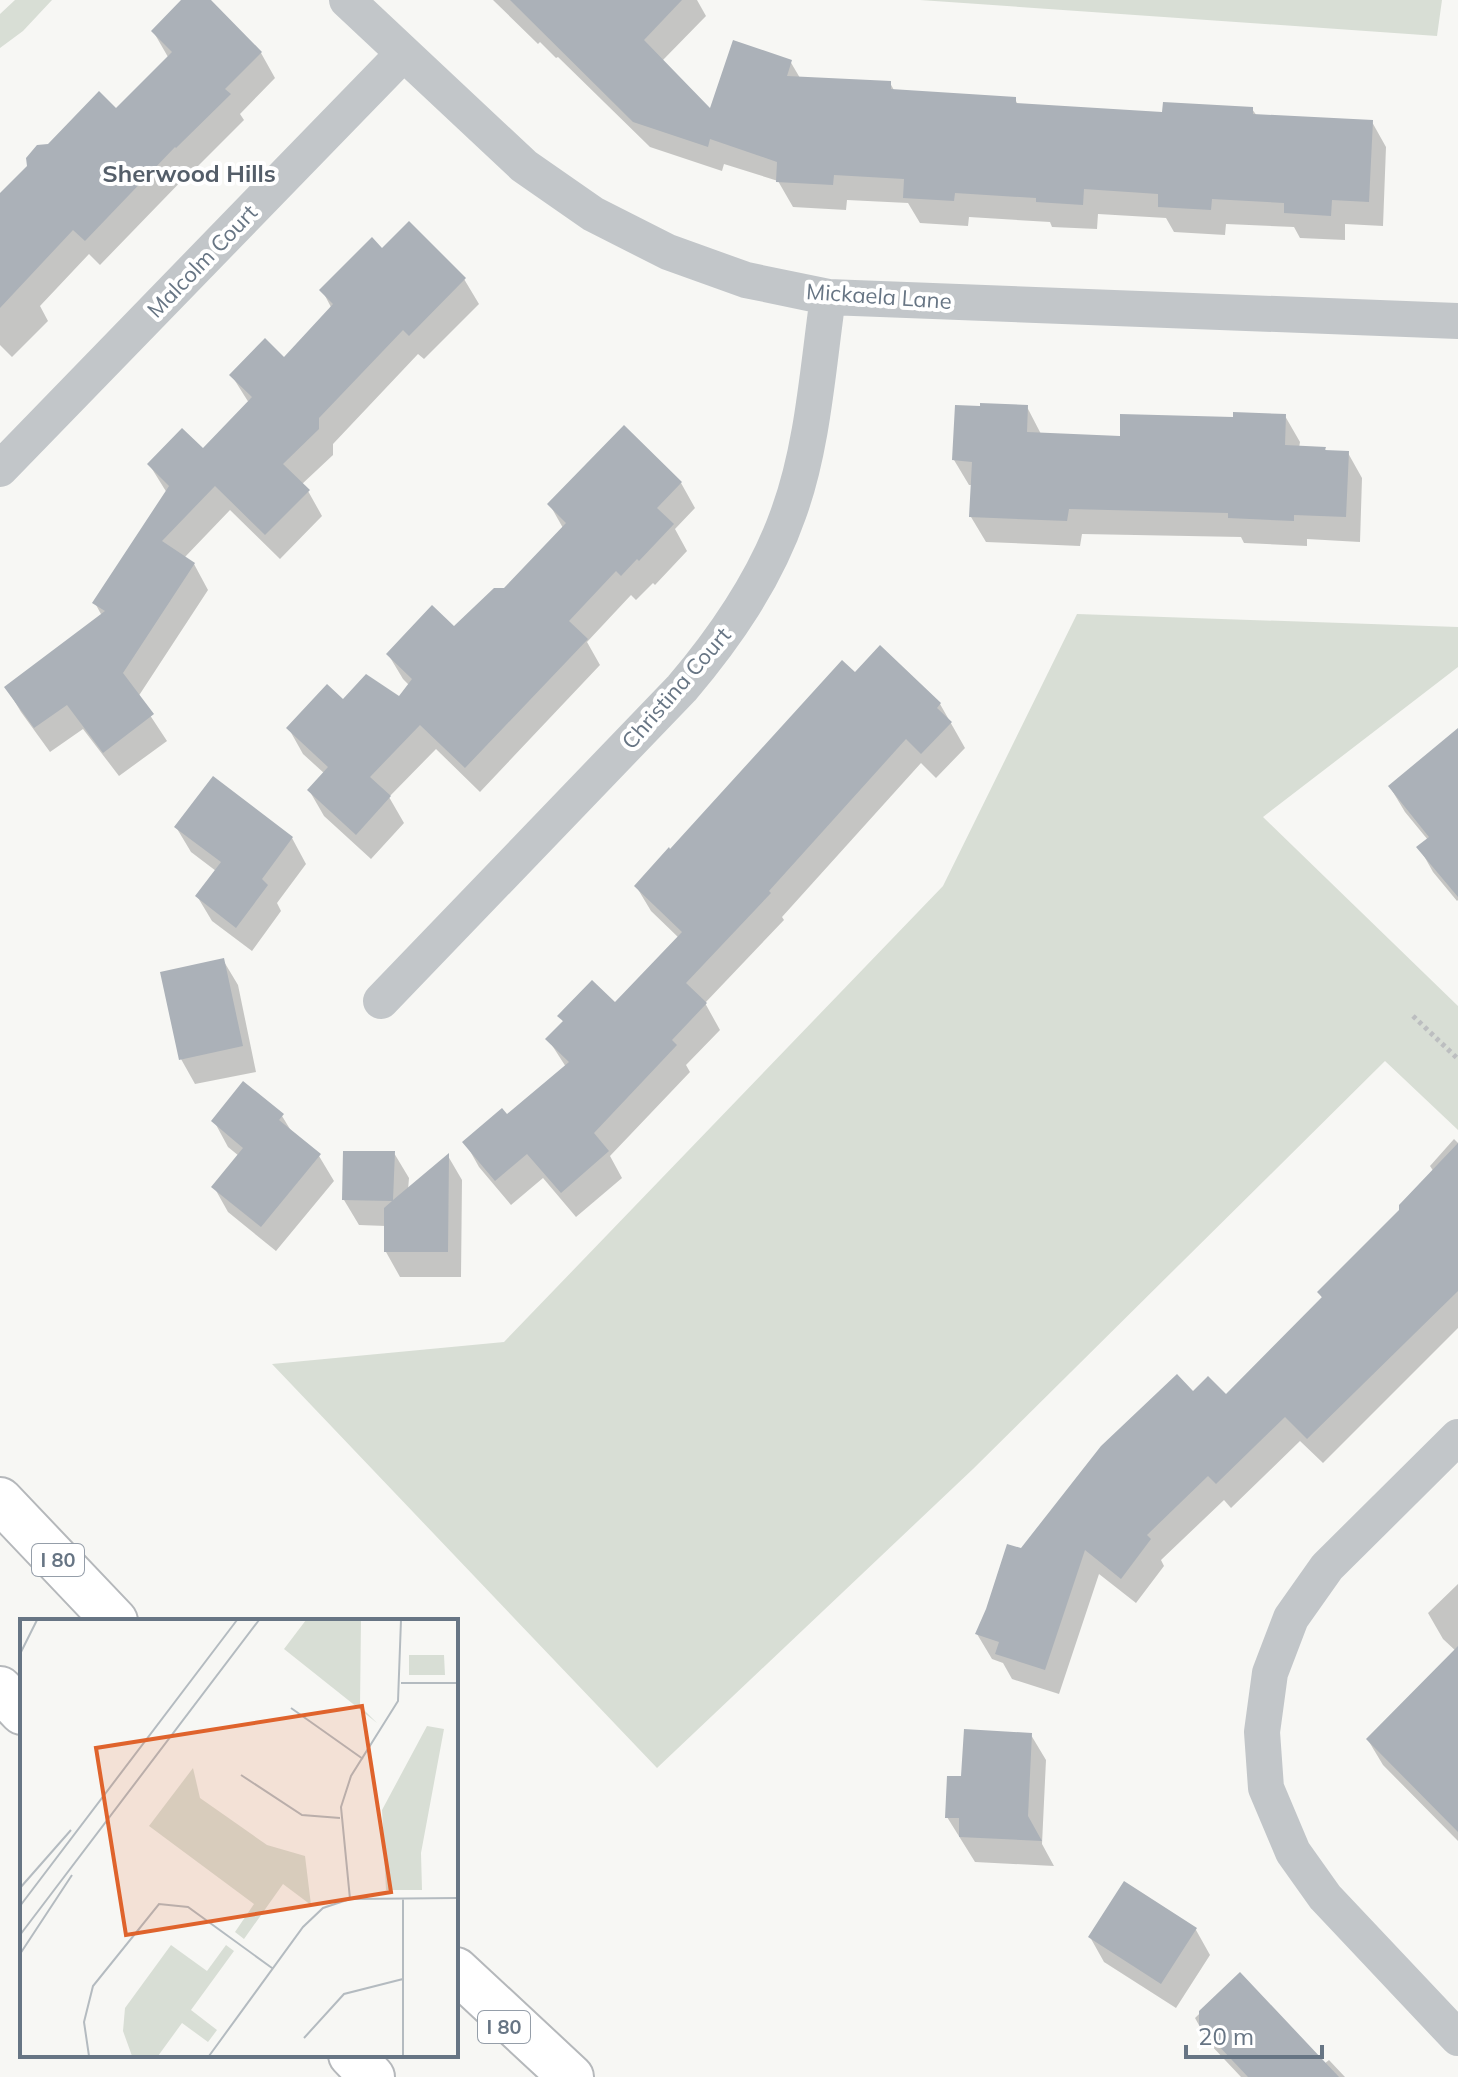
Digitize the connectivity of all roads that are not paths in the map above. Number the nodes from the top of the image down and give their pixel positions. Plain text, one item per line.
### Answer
1 (347, 0) edge
2 (403, 54) junction
3 (828, 297) junction
4 (1458, 321) edge
5 (0, 469) edge
6 (381, 1001) dead end
7 (1458, 1437) edge
8 (0, 1500) edge
9 (113, 1619) edge
10 (0, 1689) edge
11 (20, 1710) edge
12 (458, 1972) edge
13 (458, 1979) edge
14 (1458, 2038) edge
15 (345, 2057) edge
16 (353, 2057) edge
17 (361, 2077) edge
18 (372, 2077) edge
19 (552, 2077) edge
20 (571, 2077) edge

1 - 2 street, Mickaela Lane
2 - 3 street, Mickaela Lane
2 - 5 street, Malcolm Court
3 - 4 street, Mickaela Lane
3 - 6 street, Christina Court
7 - 14 street
8 - 9 highway, I 80
10 - 11 highway
12 - 20 highway
13 - 19 highway, I 80
15 - 17 highway
16 - 18 highway

